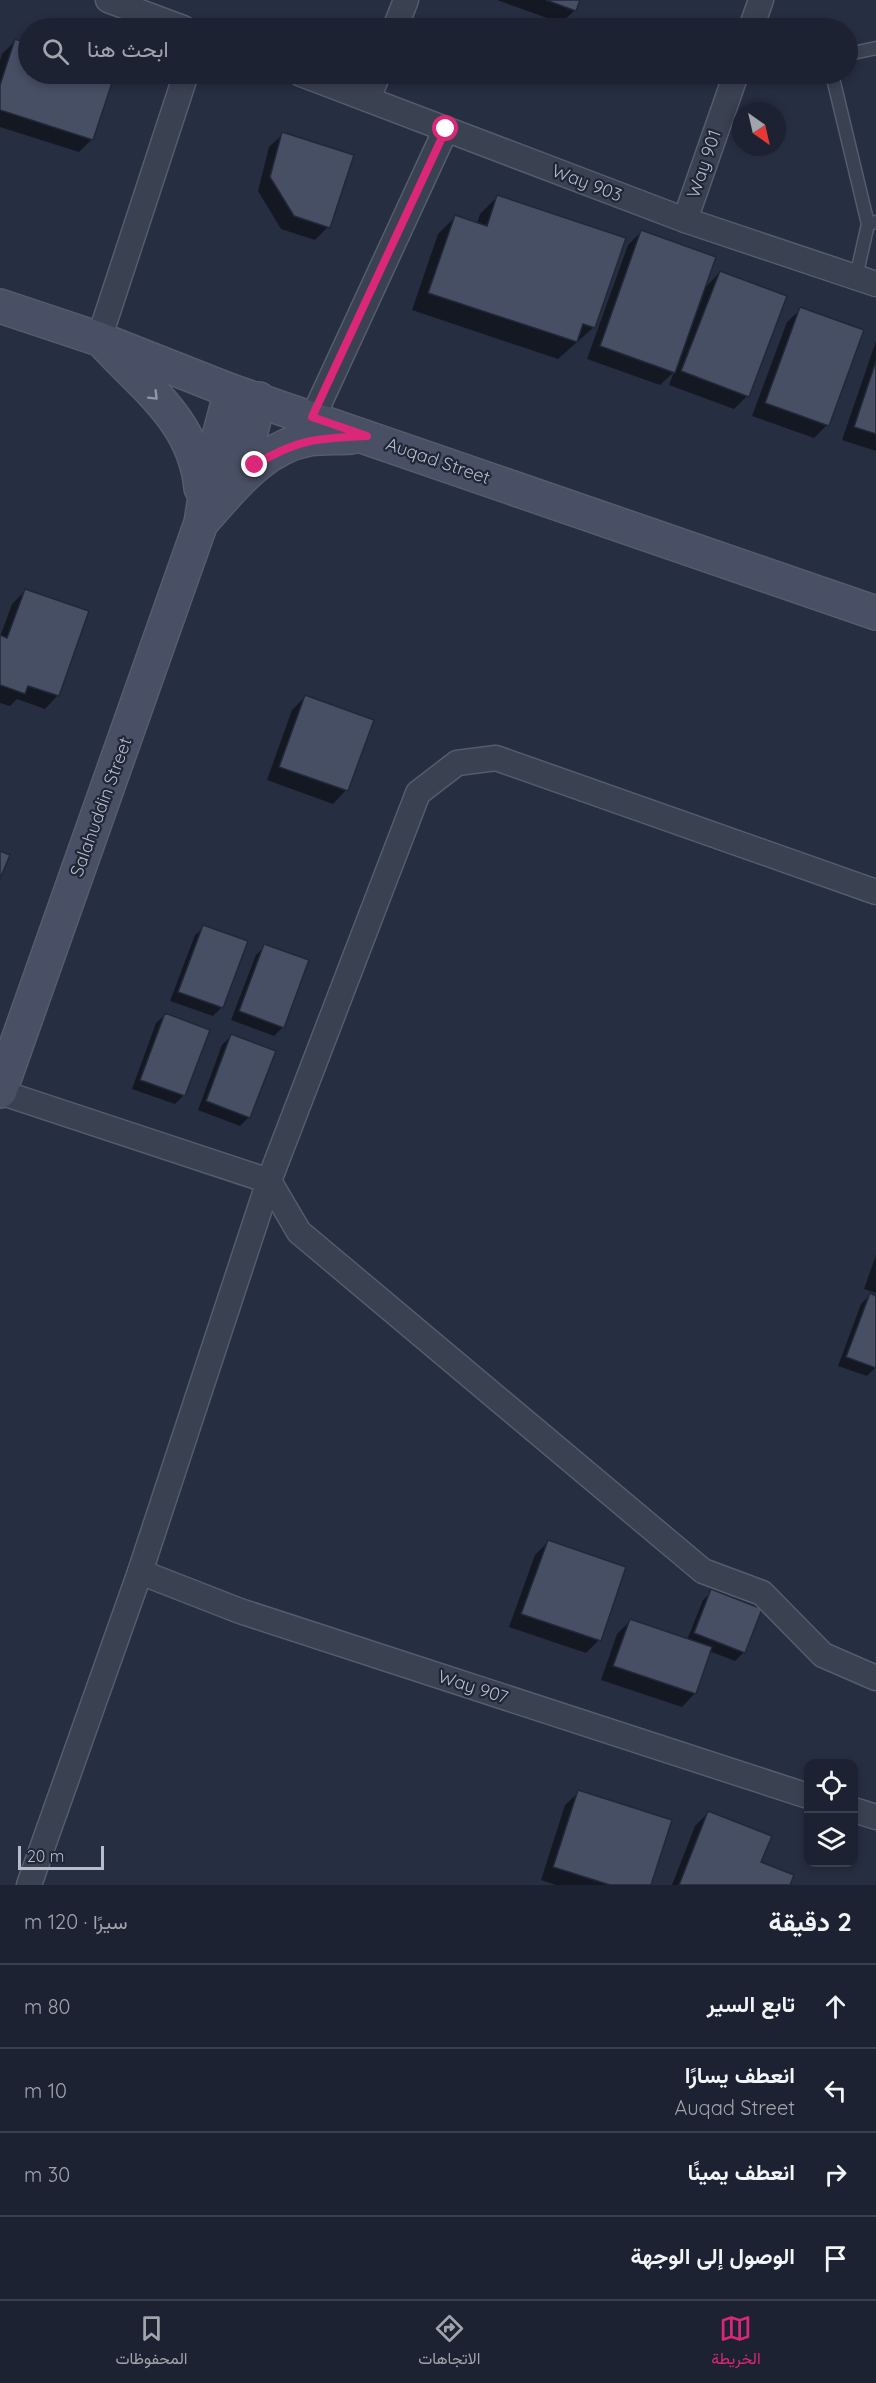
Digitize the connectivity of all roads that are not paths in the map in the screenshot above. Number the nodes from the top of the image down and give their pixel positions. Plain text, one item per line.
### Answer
1 (108, 0) edge
2 (406, 0) edge
3 (761, 0) edge
4 (156, 18) edge
5 (399, 18) edge
6 (756, 18) edge
7 (876, 48) edge
8 (858, 52) edge
9 (183, 84) edge
10 (328, 84) edge
11 (374, 84) edge
12 (733, 84) edge
13 (835, 84) edge
14 (368, 99) junction
15 (446, 129) junction
16 (685, 220) junction
17 (872, 223) edge
18 (866, 280) edge
19 (0, 306) edge
20 (99, 339) junction
21 (245, 395) junction
22 (312, 417) junction
23 (367, 436) junction
24 (201, 523) junction
25 (876, 613) edge
26 (876, 892) edge
27 (0, 1092) edge
28 (269, 1181) junction
29 (140, 1572) junction
30 (876, 1678) edge
31 (804, 1795) edge
32 (858, 1811) edge
33 (876, 1817) edge
34 (29, 1885) edge

1 - 4 street
2 - 5 street
3 - 6 street
7 - 8 lane
9 - 20 street
10 - 14 street, Way 903
11 - 14 street
12 - 16 street, Way 901
13 - 17 lane
14 - 15 street, Way 903
15 - 16 street, Way 903
15 - 22 street
16 - 18 street, Way 903
17 - 18 lane
19 - 20 street, Auqad Street
20 - 21 street, Auqad Street
20 -> 24 street
21 - 22 street, Auqad Street
21 - 24 street, Salahuddin Street
22 - 23 street, Auqad Street
23 - 24 street
23 - 25 street, Auqad Street
24 - 27 street, Salahuddin Street
26 - 28 street
27 - 28 street
28 - 29 street
28 - 30 street
29 - 31 street, Way 907
29 - 34 street
32 - 33 street

